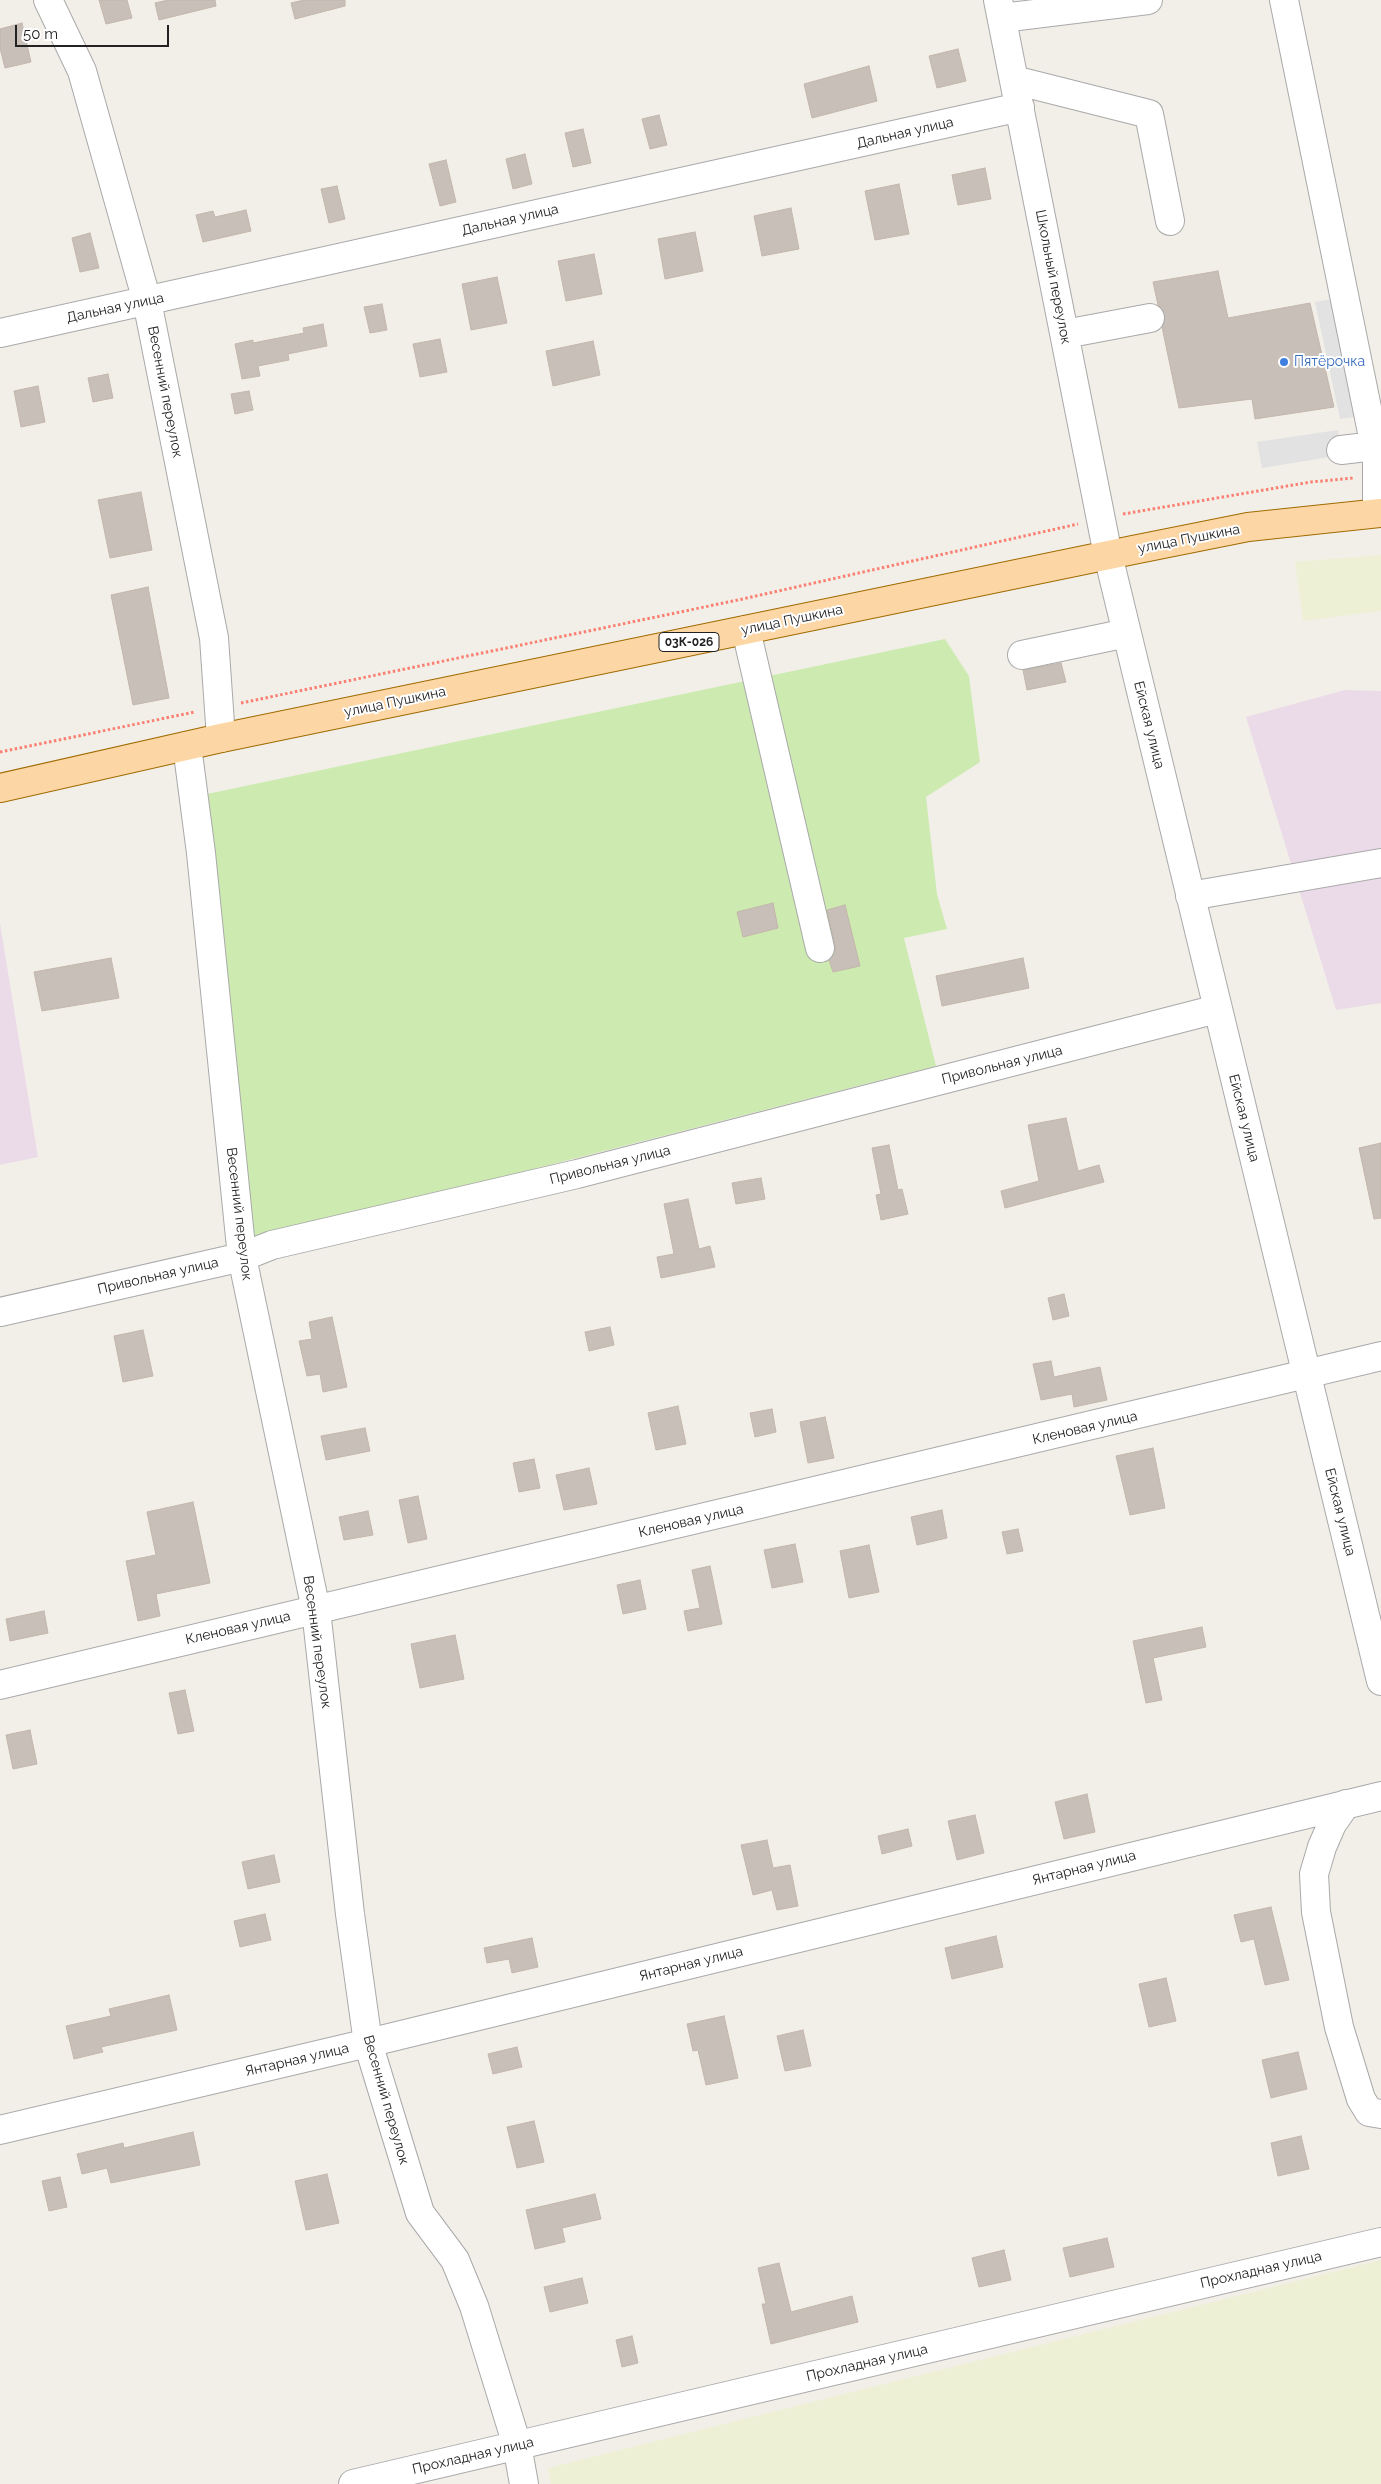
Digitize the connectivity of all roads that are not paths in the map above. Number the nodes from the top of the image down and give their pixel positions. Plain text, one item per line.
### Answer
1 (48, 0) edge
2 (1148, 0) edge
3 (1284, 0) edge
4 (1000, 9) edge
5 (1014, 80) junction
6 (1020, 107) junction
7 (1170, 221) dead end
8 (147, 301) junction
9 (1150, 318) dead end
10 (0, 333) edge
11 (1065, 334) junction
12 (1375, 446) junction
13 (1341, 450) dead end
14 (1379, 513) edge
15 (1108, 555) junction
16 (746, 630) junction
17 (1127, 633) junction
18 (1022, 655) dead end
19 (221, 738) junction
20 (187, 746) junction
21 (0, 788) edge
22 (1381, 863) edge
23 (1190, 896) junction
24 (820, 948) dead end
25 (1217, 1009) junction
26 (242, 1257) junction
27 (0, 1312) edge
28 (1381, 1356) edge
29 (1307, 1376) junction
30 (316, 1610) junction
31 (1381, 1681) edge
32 (0, 1685) edge
33 (1381, 1796) edge
34 (1346, 1804) junction
35 (368, 2044) junction
36 (1381, 2114) edge
37 (0, 2130) edge
38 (1381, 2242) edge
39 (517, 2445) junction
40 (353, 2484) edge
41 (524, 2484) edge

1 - 8 street, Весенний переулок
2 - 4 street
3 - 12 street
4 - 5 street, Школьный переулок
5 - 6 street, Школьный переулок
5 - 7 street
6 - 8 street, Дальная улица
6 - 11 street, Школьный переулок
8 - 10 street, Дальная улица
8 - 19 street, Весенний переулок
9 - 11 street
11 - 15 street, Школьный переулок
12 - 13 street
12 - 14 street
14 - 15 main road, улица Пушкина / 03К-026
15 - 16 main road, улица Пушкина / 03К-026
15 - 17 street, Ейская улица
16 - 19 main road, улица Пушкина / 03К-026
16 - 24 street
17 - 18 street
17 - 23 street, Ейская улица
19 - 20 main road, улица Пушкина / 03К-026
20 - 21 main road, улица Пушкина / 03К-026
20 - 26 street, Весенний переулок
22 - 23 street
23 - 25 street, Ейская улица
25 - 26 street, Привольная улица
25 - 29 street, Ейская улица
26 - 27 street, Привольная улица
26 - 30 street, Весенний переулок
28 - 29 street, Кленовая улица
29 - 30 street, Кленовая улица
29 - 31 street, Ейская улица
30 - 32 street, Кленовая улица
30 - 35 street, Весенний переулок
33 - 34 street, Янтарная улица
34 - 35 street, Янтарная улица
34 - 36 street
35 - 37 street, Янтарная улица
35 - 39 street, Весенний переулок
38 - 39 street, Прохладная улица
39 - 40 street, Прохладная улица
39 - 41 street, Весенний переулок

